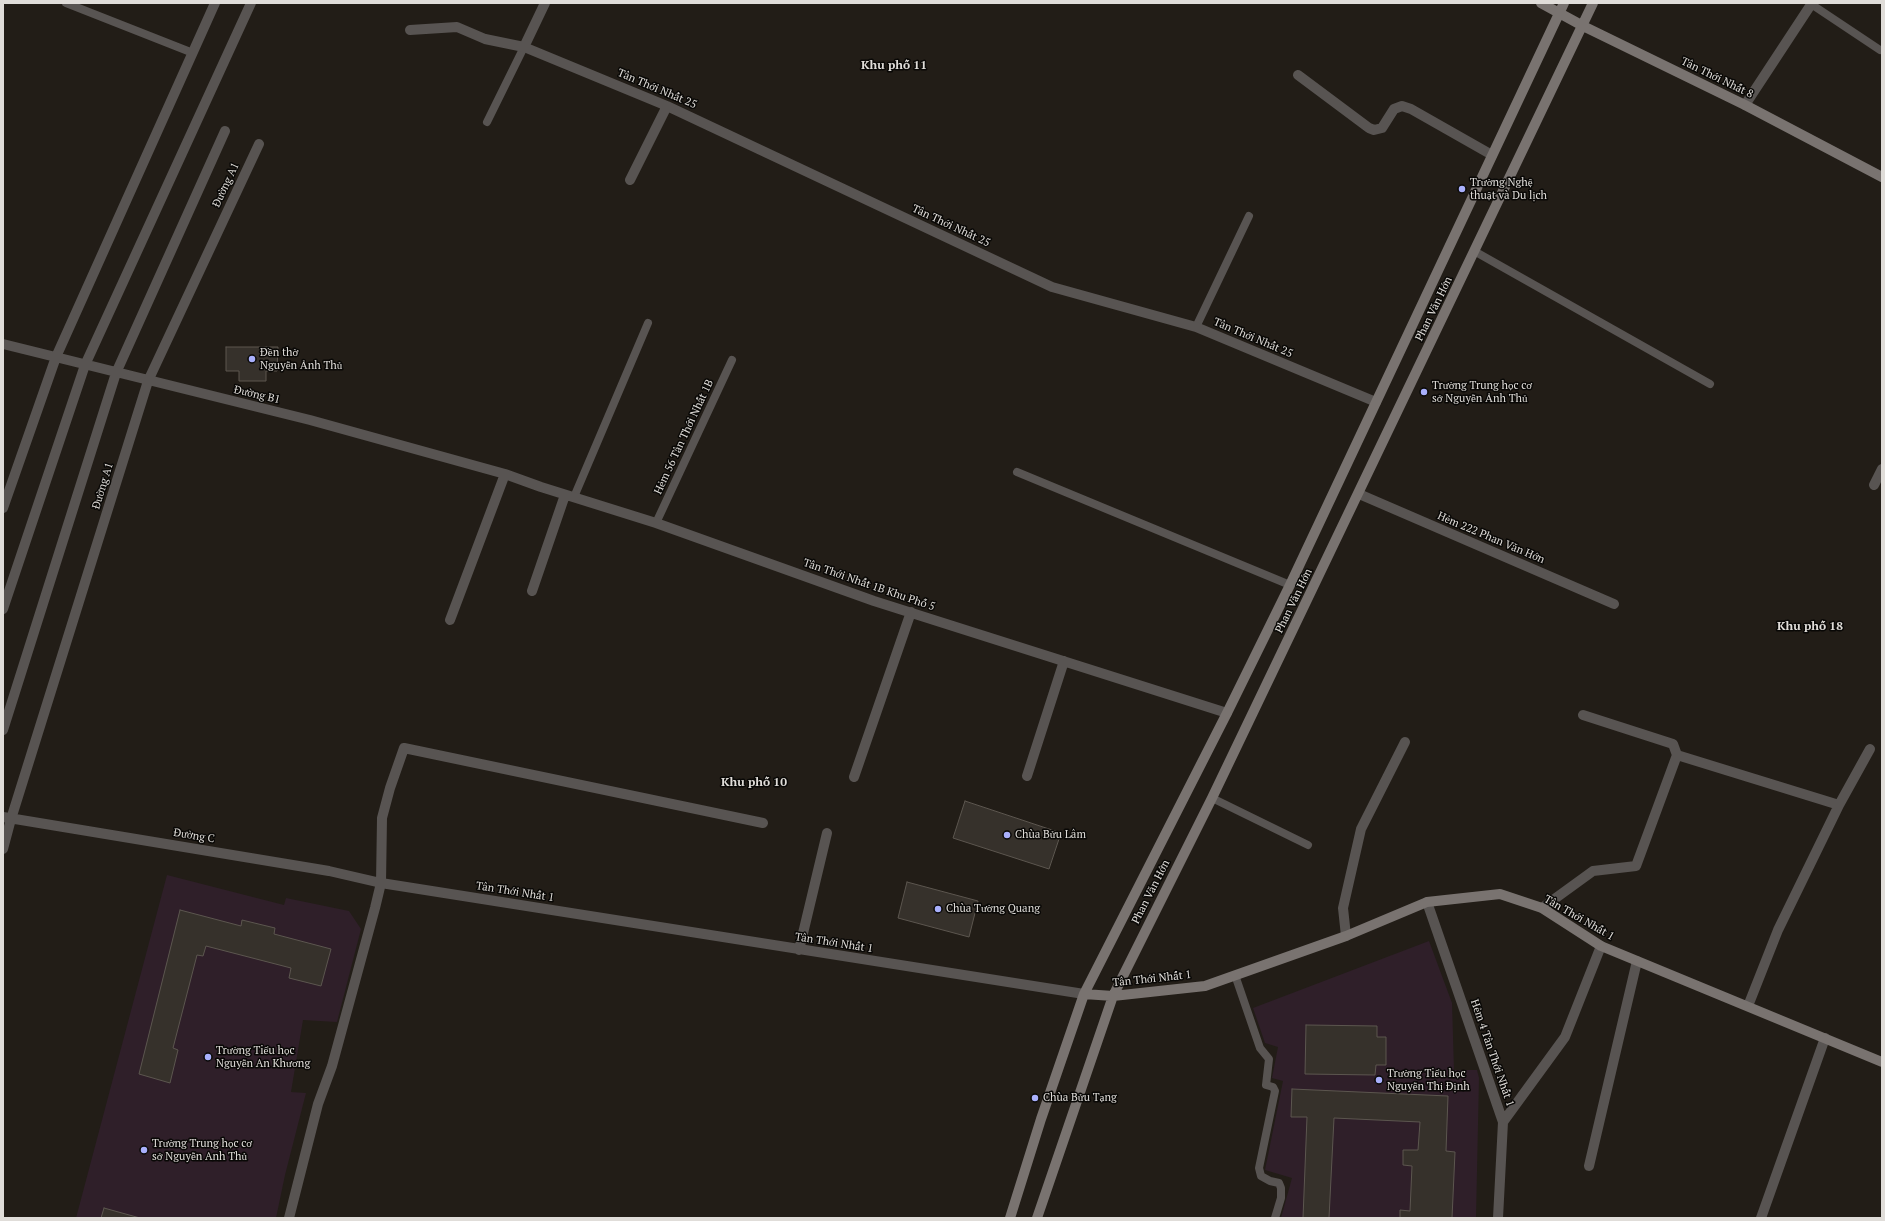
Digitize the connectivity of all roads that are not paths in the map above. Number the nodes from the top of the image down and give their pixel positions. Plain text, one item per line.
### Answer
1 (66, 3) edge
2 (215, 3) edge
3 (251, 3) edge
4 (545, 3) edge
5 (1540, 3) edge
6 (1564, 3) edge
7 (1593, 3) edge
8 (1812, 3) edge
9 (1559, 13) junction
10 (1583, 26) junction
11 (410, 30) dead end
12 (524, 47) junction
13 (1880, 50) dead end
14 (192, 53) junction
15 (1298, 75) dead end
16 (1745, 105) junction
17 (667, 106) junction
18 (487, 122) dead end
19 (225, 131) dead end
20 (259, 144) dead end
21 (1492, 156) junction
22 (1882, 177) edge
23 (630, 180) dead end
24 (1249, 216) dead end
25 (1474, 252) junction
26 (648, 323) dead end
27 (1196, 327) junction
28 (3, 344) edge
29 (56, 357) junction
30 (732, 360) dead end
31 (85, 365) junction
32 (116, 373) junction
33 (148, 381) junction
34 (1710, 384) dead end
35 (1376, 402) junction
36 (1882, 469) edge
37 (1017, 472) dead end
38 (505, 474) junction
39 (1874, 485) dead end
40 (1359, 494) junction
41 (570, 496) junction
42 (3, 508) edge
43 (656, 522) junction
44 (1290, 585) junction
45 (532, 591) dead end
46 (1614, 604) dead end
47 (3, 609) edge
48 (911, 612) junction
49 (450, 620) dead end
50 (1064, 661) junction
51 (1227, 713) junction
52 (1583, 715) dead end
53 (3, 730) edge
54 (1405, 742) dead end
55 (1870, 748) dead end
56 (1678, 755) junction
57 (1028, 776) dead end
58 (854, 777) dead end
59 (1212, 798) junction
60 (1839, 805) junction
61 (7, 818) edge
62 (763, 823) dead end
63 (827, 833) dead end
64 (1308, 845) dead end
65 (3, 849) edge
66 (381, 883) junction
67 (1427, 902) junction
68 (1542, 908) junction
69 (1346, 936) junction
70 (1601, 946) junction
71 (799, 950) junction
72 (1637, 961) junction
73 (1235, 975) junction
74 (1084, 994) junction
75 (1113, 996) junction
76 (1748, 1006) junction
77 (1825, 1038) junction
78 (1882, 1062) edge
79 (1503, 1122) junction
80 (1588, 1166) dead end
81 (289, 1218) edge
82 (1010, 1218) edge
83 (1036, 1218) edge
84 (1275, 1218) edge
85 (1498, 1218) edge
86 (1761, 1218) edge

1 - 14 lane
2 - 14 street
3 - 31 street
4 - 12 street
5 - 9 main road, Tân Thới Nhất 8
6 - 9 main road, Phan Văn Hớn
7 - 10 main road, Phan Văn Hớn
8 - 13 lane
8 - 16 street
9 - 10 main road, Tân Thới Nhất 8
9 - 21 main road, Phan Văn Hớn
10 - 16 main road, Tân Thới Nhất 8
10 - 25 main road, Phan Văn Hớn
11 - 12 street, Tân Thới Nhất 25
12 - 17 street, Tân Thới Nhất 25
12 - 18 lane
14 - 29 street
15 - 21 street
16 - 22 main road, Tân Thới Nhất 8
17 - 23 street
17 - 27 street, Tân Thới Nhất 25
19 - 32 street, Đường A1
20 - 33 street, Đường A1
21 - 35 main road, Phan Văn Hớn
24 - 27 lane
25 - 34 lane
25 - 40 main road, Phan Văn Hớn
26 - 41 lane
27 - 35 street, Tân Thới Nhất 25
28 - 29 street, Đường B1
29 - 31 street, Đường B1
29 - 42 street
30 - 43 lane, Hẻm 56 Tân Thới Nhất 1B
31 - 32 street, Đường B1
31 - 47 street
32 - 33 street, Đường B1
32 - 53 street, Đường A1
33 - 38 street, Đường B1
33 - 61 street, Đường A1
35 - 44 main road, Phan Văn Hớn
36 - 39 street
37 - 44 lane
38 - 41 street, Tân Thới Nhất 1B Khu Phố 5
38 - 49 street
40 - 46 street, Hẻm 222 Phan Văn Hớn
40 - 59 main road, Phan Văn Hớn
41 - 43 street, Tân Thới Nhất 1B Khu Phố 5
41 - 45 street
43 - 48 street, Tân Thới Nhất 1B Khu Phố 5
44 - 51 main road, Phan Văn Hớn
48 - 50 street, Tân Thới Nhất 1B Khu Phố 5
48 - 58 street
50 - 51 street, Tân Thới Nhất 1B Khu Phố 5
50 - 57 street
51 - 74 main road, Phan Văn Hớn
52 - 56 street
54 - 69 street
55 - 60 street
56 - 60 street
56 - 68 street
59 - 64 lane
59 - 75 main road, Phan Văn Hớn
60 - 76 street
61 - 65 street, Đường A1
61 - 66 street, Đường C
62 - 66 street
63 - 71 street
66 - 71 street, Tân Thới Nhất 1
66 - 81 street
67 - 68 main road, Tân Thới Nhất 1
67 - 69 main road, Tân Thới Nhất 1
67 - 79 street, Hẻm 4 Tân Thới Nhất 1
68 - 70 main road, Tân Thới Nhất 1
69 - 73 main road, Tân Thới Nhất 1
70 - 72 main road, Tân Thới Nhất 1
70 - 79 street
71 - 74 street, Tân Thới Nhất 1
72 - 76 main road, Tân Thới Nhất 1
72 - 80 street
73 - 75 main road, Tân Thới Nhất 1
73 - 84 lane
74 - 75 main road, Tân Thới Nhất 1
74 - 82 main road, Phan Văn Hớn
75 - 83 main road, Phan Văn Hớn
76 - 77 main road, Tân Thới Nhất 1
77 - 78 main road, Tân Thới Nhất 1
77 - 86 street
79 - 85 street, Hẻm 4 Tân Thới Nhất 1

